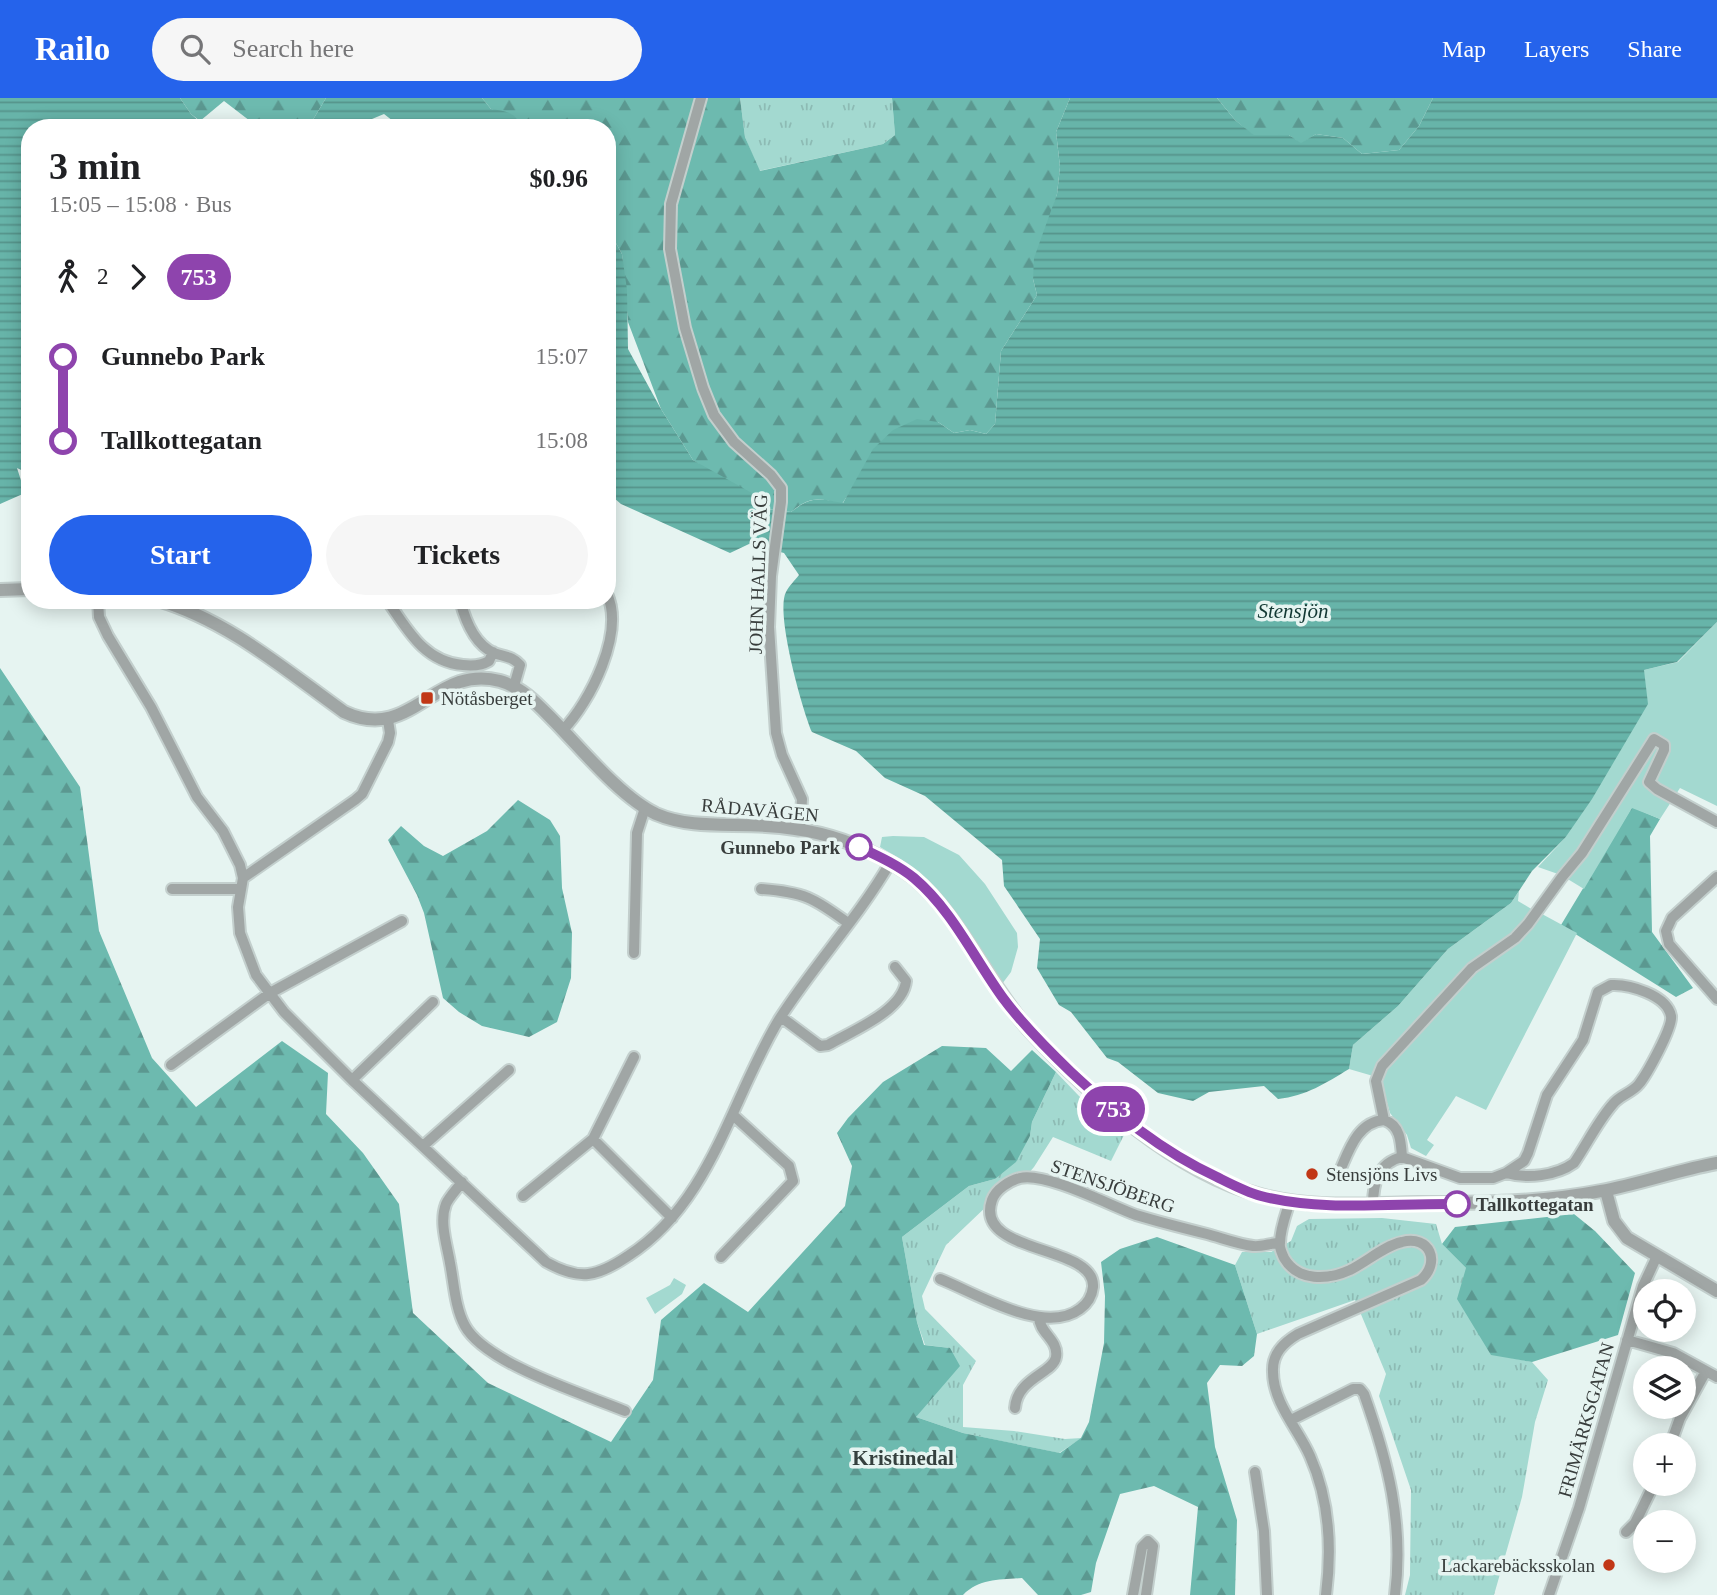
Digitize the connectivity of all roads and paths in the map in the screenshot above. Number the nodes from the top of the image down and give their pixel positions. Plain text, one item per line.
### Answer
1 (701, 98) edge
2 (21, 589) edge
3 (0, 590) edge
4 (99, 609) edge
5 (182, 609) edge
6 (394, 609) edge
7 (463, 609) edge
8 (612, 609) edge
9 (494, 652) junction
10 (514, 686) junction
11 (388, 720) junction
12 (563, 730) junction
13 (645, 808) junction
14 (1717, 822) edge
15 (800, 830) junction
16 (890, 863) junction
17 (1717, 877) edge
18 (242, 883) junction
19 (761, 889) dead end
20 (172, 890) dead end
21 (402, 921) dead end
22 (848, 923) junction
23 (634, 953) dead end
24 (895, 967) dead end
25 (270, 993) junction
26 (1717, 999) edge
27 (433, 1002) dead end
28 (781, 1017) junction
29 (634, 1057) dead end
30 (171, 1065) dead end
31 (509, 1070) dead end
32 (352, 1080) junction
33 (733, 1115) junction
34 (1384, 1120) junction
35 (593, 1139) junction
36 (423, 1146) junction
37 (1402, 1157) junction
38 (1717, 1163) edge
39 (1506, 1173) junction
40 (1338, 1175) dead end
41 (462, 1182) junction
42 (1606, 1191) junction
43 (523, 1196) dead end
44 (1290, 1201) junction
45 (1373, 1205) junction
46 (672, 1218) junction
47 (1279, 1243) junction
48 (1657, 1256) junction
49 (721, 1257) dead end
50 (940, 1279) dead end
51 (1717, 1291) edge
52 (1039, 1317) junction
53 (1627, 1340) junction
54 (1706, 1371) junction
55 (1717, 1377) edge
56 (1015, 1408) dead end
57 (625, 1411) dead end
58 (1291, 1420) junction
59 (1675, 1433) edge
60 (1255, 1472) dead end
61 (1648, 1496) edge
62 (1626, 1532) dead end
63 (1133, 1595) edge
64 (1146, 1595) edge
65 (1267, 1595) edge
66 (1326, 1595) edge
67 (1395, 1595) edge
68 (1549, 1595) edge

1 - 15 street, JOHN HALLS VÄG
2 - 3 street
4 - 18 street
5 - 11 street
6 - 9 street
7 - 9 street
8 - 12 street
9 - 10 street
10 - 11 street, RÅDAVÄGEN
10 - 12 street, RÅDAVÄGEN
11 - 18 street
12 - 13 street, RÅDAVÄGEN
13 - 15 street, RÅDAVÄGEN
13 - 23 street
14 - 34 street
15 - 16 street, RÅDAVÄGEN
16 - 22 street
16 - 44 street, RÅDAVÄGEN
17 - 26 street
18 - 20 street
18 - 25 street
19 - 22 street
21 - 25 street
22 - 28 street
24 - 28 street
25 - 30 street
25 - 32 street
27 - 32 street
28 - 33 street
29 - 35 street
31 - 36 street
32 - 36 street
33 - 46 street
33 - 49 street
34 - 37 street
34 - 40 street
35 - 43 street
35 - 46 street
36 - 41 street
37 - 39 street
37 - 45 street
38 - 42 street, RÅDAVÄGEN
39 - 39 street
41 - 46 street
41 - 57 street
42 - 45 street, RÅDAVÄGEN
42 - 48 street
44 - 45 street, RÅDAVÄGEN
44 - 47 street
47 - 52 street, STENSJÖBERG
47 - 58 street
48 - 51 street
48 - 53 street, FRIMÄRKSGATAN
50 - 52 street, STENSJÖBERG
52 - 56 street
53 - 54 street
53 - 68 street, FRIMÄRKSGATAN
54 - 55 street
54 - 59 street
58 - 66 street
58 - 67 street
60 - 65 street
61 - 62 street
63 - 64 street

